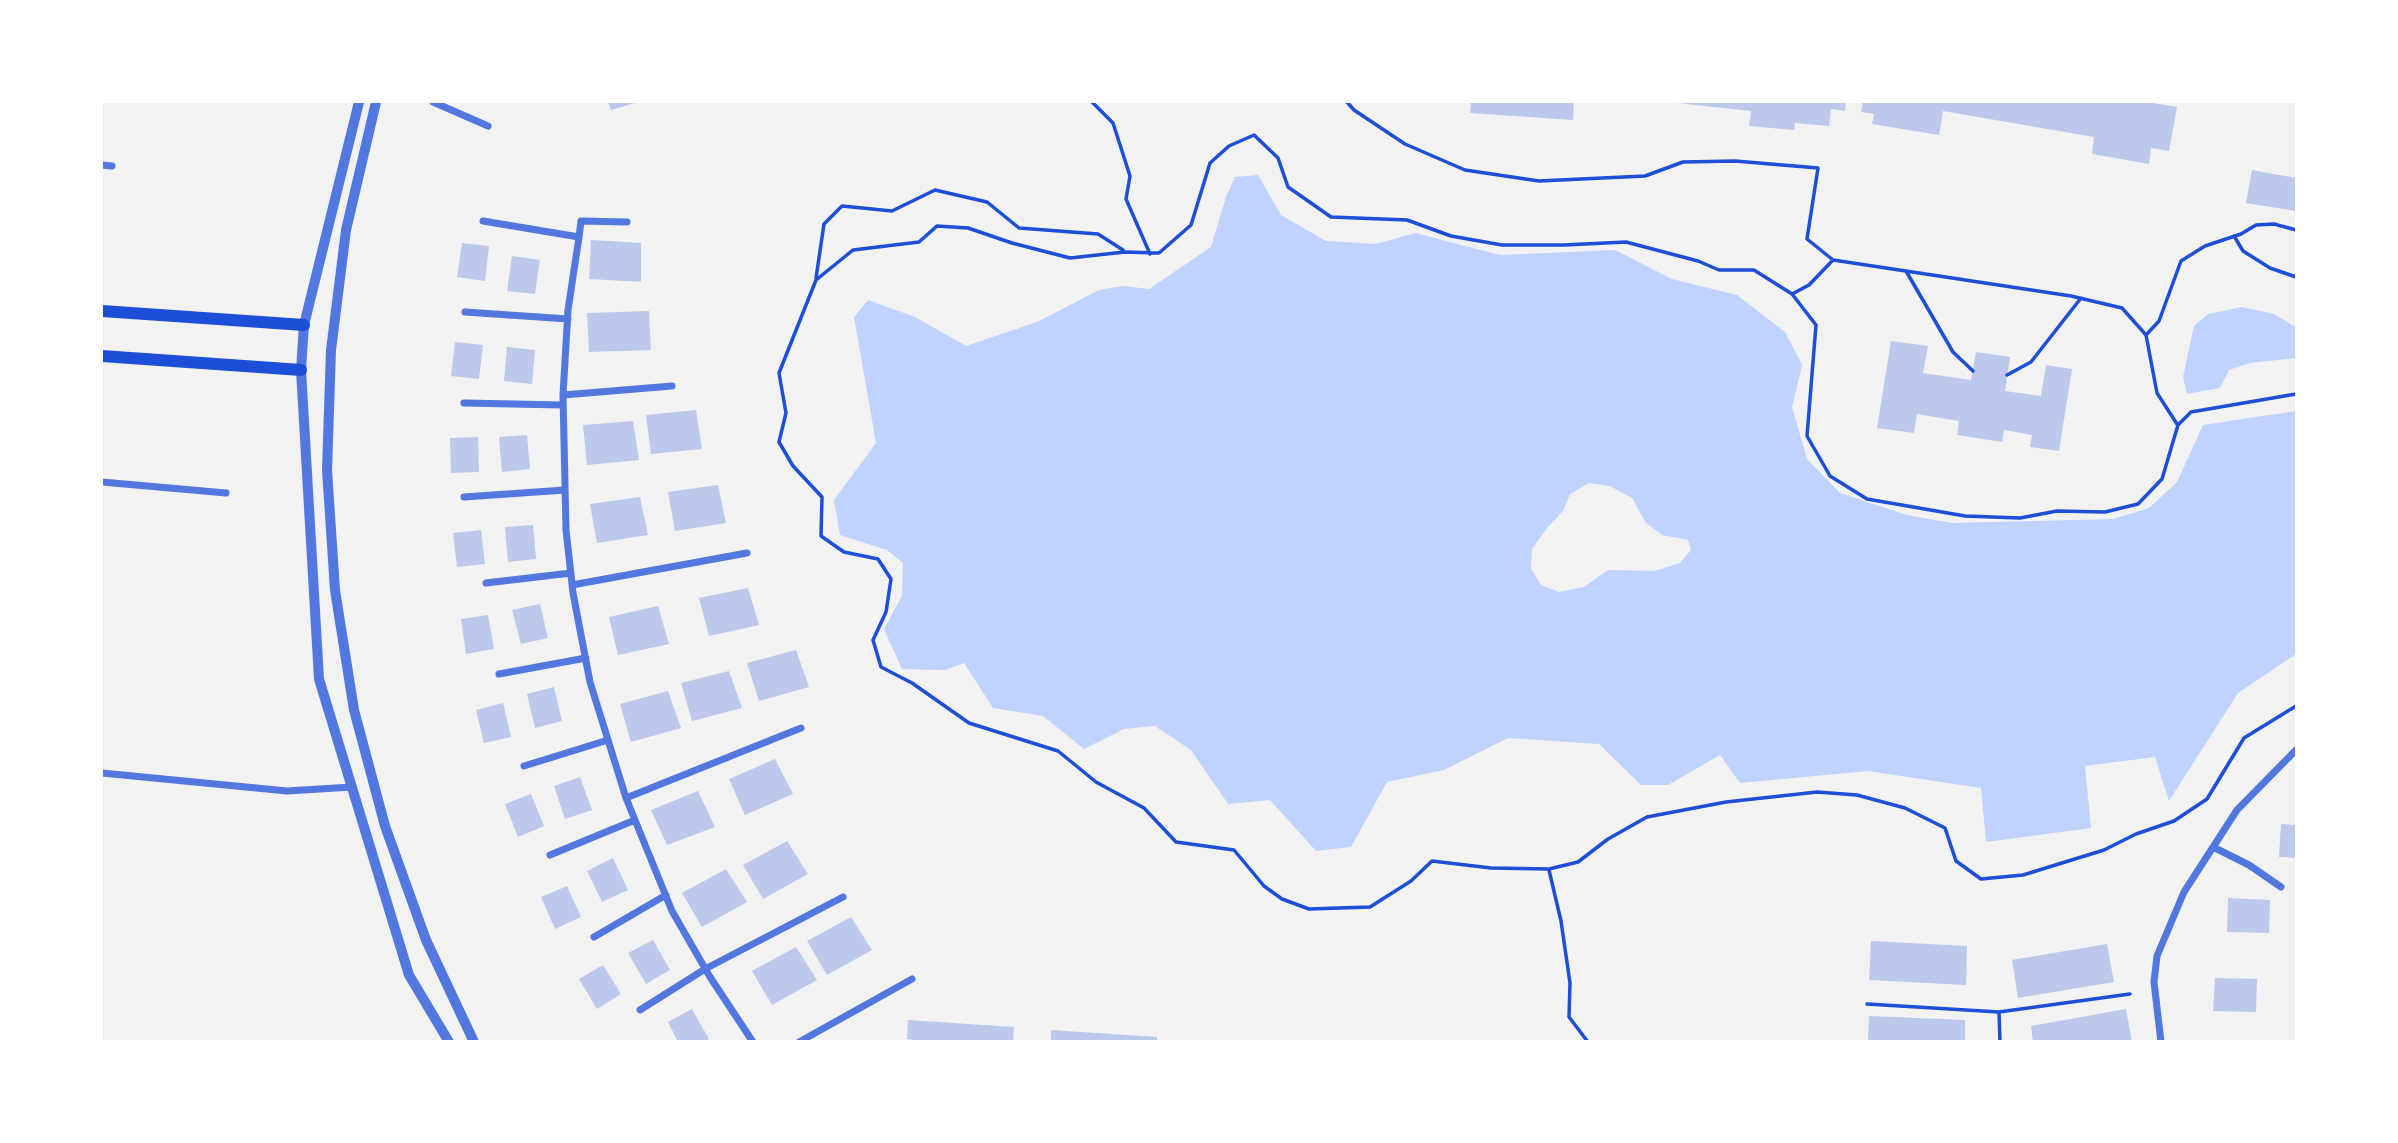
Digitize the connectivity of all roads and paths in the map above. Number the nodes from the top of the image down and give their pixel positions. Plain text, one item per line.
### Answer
1 (359, 102) edge
2 (376, 102) edge
3 (433, 102) edge
4 (1092, 102) edge
5 (1347, 102) edge
6 (488, 126) dead end
7 (102, 165) edge
8 (112, 166) dead end
9 (484, 221) dead end
10 (627, 222) dead end
11 (2297, 230) edge
12 (2234, 236) junction
13 (579, 237) junction
14 (1125, 252) junction
15 (1150, 254) junction
16 (1833, 260) junction
17 (1906, 271) junction
18 (2297, 277) edge
19 (816, 280) junction
20 (1793, 294) junction
21 (2081, 298) junction
22 (102, 311) edge
23 (465, 312) dead end
24 (568, 319) junction
25 (304, 325) junction
26 (2146, 335) junction
27 (102, 356) edge
28 (301, 370) junction
29 (1973, 371) dead end
30 (2007, 375) dead end
31 (672, 386) dead end
32 (2297, 394) edge
33 (563, 395) junction
34 (464, 403) dead end
35 (563, 405) junction
36 (2178, 425) junction
37 (102, 482) edge
38 (565, 490) junction
39 (226, 494) dead end
40 (464, 497) dead end
41 (747, 553) dead end
42 (571, 573) junction
43 (486, 583) dead end
44 (572, 585) junction
45 (586, 657) junction
46 (499, 674) dead end
47 (2297, 706) edge
48 (801, 728) dead end
49 (608, 740) junction
50 (2297, 750) edge
51 (524, 766) dead end
52 (102, 773) edge
53 (352, 787) junction
54 (626, 798) junction
55 (635, 820) junction
56 (2213, 847) junction
57 (550, 855) dead end
58 (1549, 869) junction
59 (2281, 887) dead end
60 (666, 895) junction
61 (842, 897) dead end
62 (594, 937) dead end
63 (705, 969) junction
64 (912, 979) dead end
65 (2130, 994) dead end
66 (1867, 1004) dead end
67 (640, 1010) dead end
68 (1999, 1012) junction
69 (449, 1041) edge
70 (474, 1041) edge
71 (753, 1041) edge
72 (799, 1041) edge
73 (1588, 1041) edge
74 (2000, 1041) edge
75 (2161, 1041) edge

1 - 25 street
2 - 70 street
3 - 6 street
4 - 15 path
5 - 16 path
7 - 8 street
9 - 13 street
10 - 13 street
11 - 12 path
12 - 18 path
12 - 26 path
13 - 24 street
14 - 15 path
14 - 19 path
14 - 19 path
15 - 20 path
16 - 17 path
16 - 20 path
17 - 21 path
17 - 29 path
19 - 58 path
20 - 36 path
21 - 26 path
21 - 30 path
22 - 25 main road
23 - 24 street
24 - 33 street
25 - 28 street
26 - 36 path
27 - 28 main road
28 - 53 street
31 - 33 street
32 - 36 path
33 - 35 street
34 - 35 street
35 - 38 street
37 - 39 street
38 - 40 street
38 - 42 street
41 - 44 street
42 - 43 street
42 - 44 street
44 - 45 street
45 - 46 street
45 - 49 street
47 - 58 path
48 - 54 street
49 - 51 street
49 - 54 street
50 - 56 street
52 - 53 street
53 - 69 street
54 - 55 street
55 - 57 street
55 - 60 street
56 - 59 street
56 - 75 street
58 - 73 path
60 - 62 street
60 - 63 street
61 - 63 street
63 - 67 street
63 - 71 street
64 - 72 street
65 - 68 path
66 - 68 path
68 - 74 path

